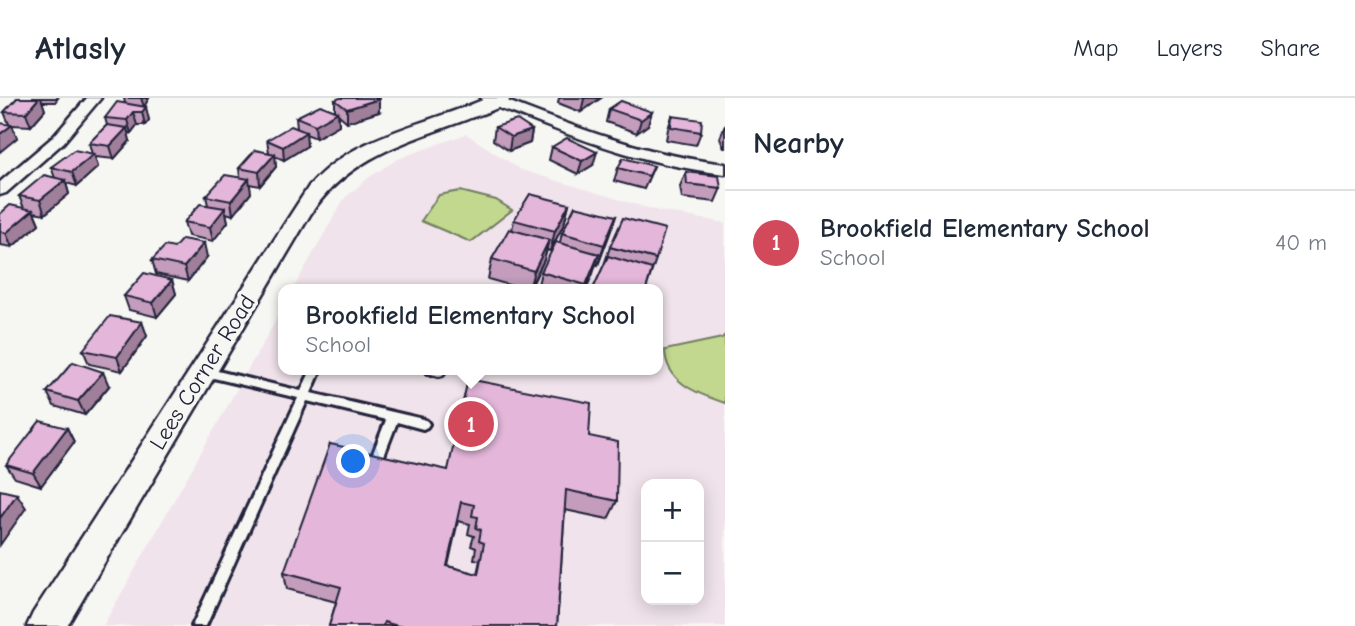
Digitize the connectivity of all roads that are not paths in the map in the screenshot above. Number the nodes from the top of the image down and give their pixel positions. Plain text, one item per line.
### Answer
1 (93, 98) edge
2 (495, 99) edge
3 (725, 169) edge
4 (0, 190) edge
5 (202, 371) junction
6 (314, 375) edge
7 (305, 396) junction
8 (393, 417) junction
9 (423, 424) dead end
10 (374, 466) edge
11 (46, 626) edge
12 (199, 626) edge

1 - 4 street
2 - 3 street
2 - 5 street, Lees Corner Road
5 - 7 lane
5 - 11 street, Lees Corner Road
6 - 7 lane
7 - 8 lane
7 - 12 lane
8 - 9 lane
8 - 10 lane

